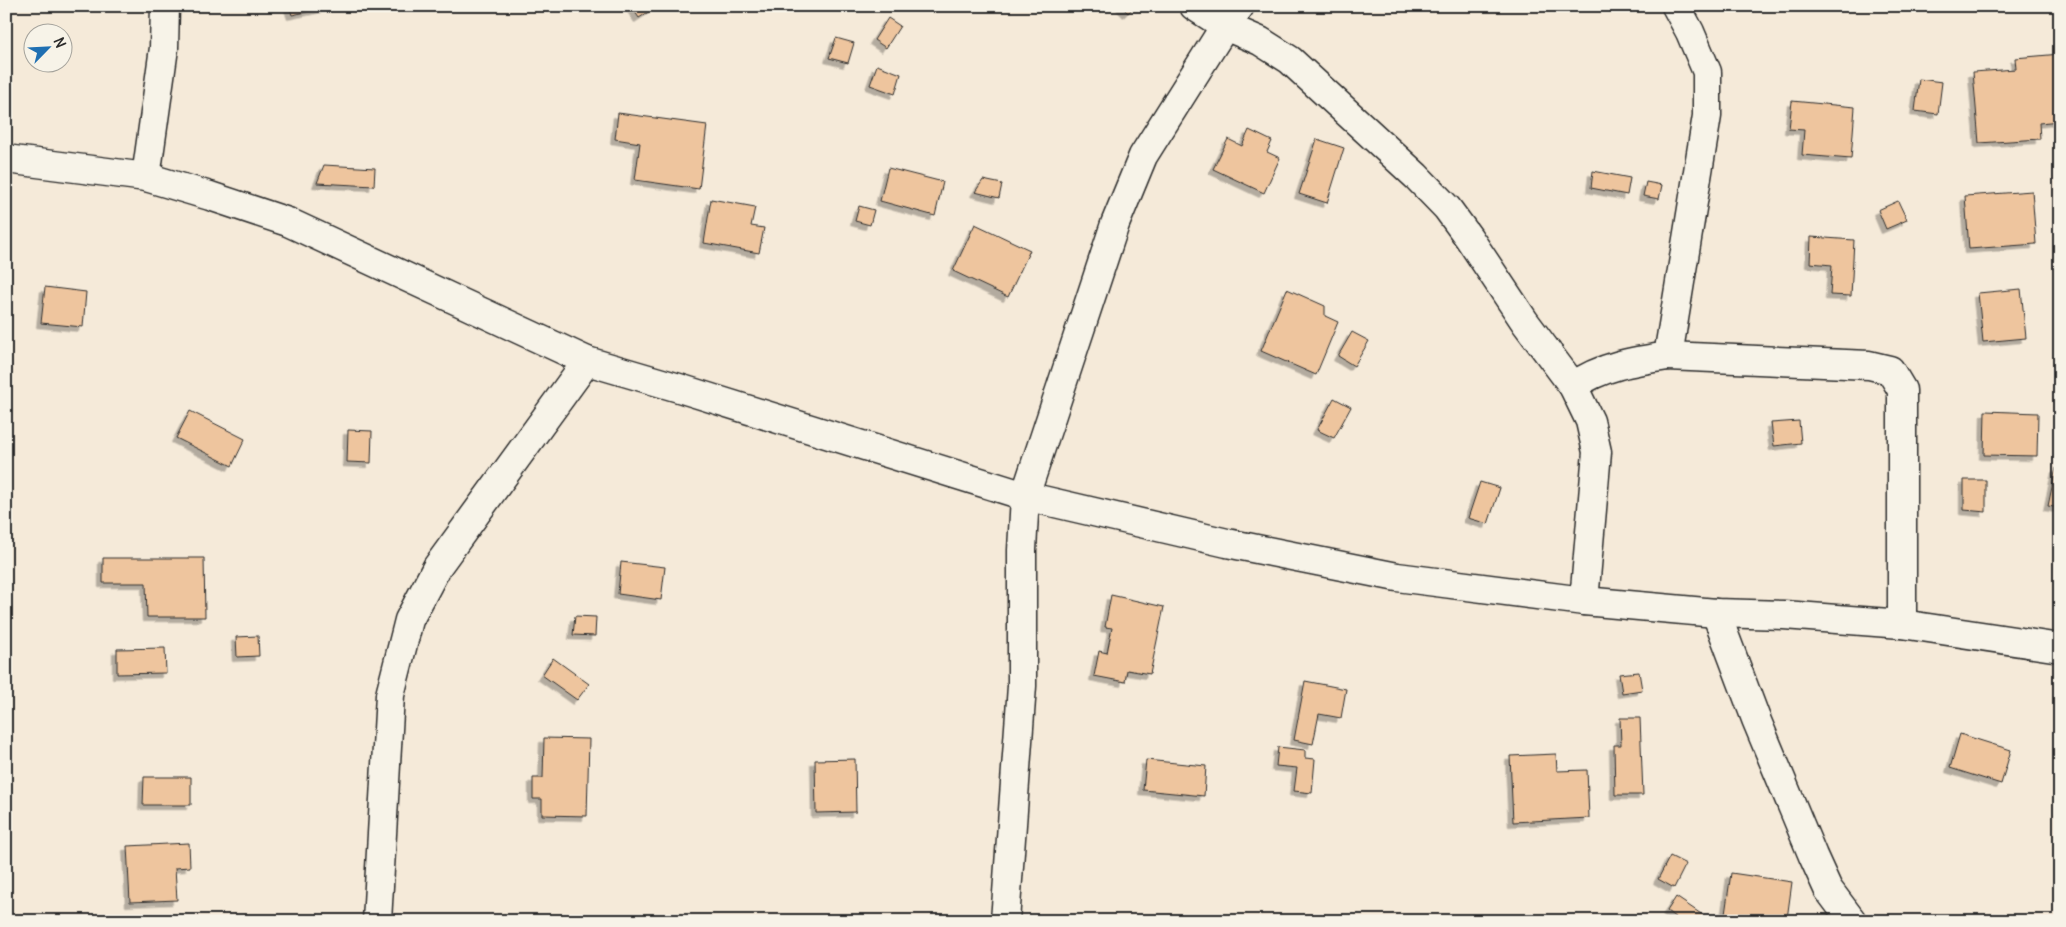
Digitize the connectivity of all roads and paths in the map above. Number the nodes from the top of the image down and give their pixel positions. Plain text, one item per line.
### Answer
1 (166, 6) edge
2 (1194, 6) edge
3 (1676, 6) edge
4 (1233, 16) edge
5 (6, 160) edge
6 (146, 177) junction
7 (1668, 356) junction
8 (587, 362) junction
9 (1573, 386) junction
10 (1025, 496) junction
11 (1584, 601) junction
12 (1716, 613) junction
13 (1902, 624) junction
14 (2060, 648) edge
15 (1828, 889) junction
16 (377, 921) edge
17 (1005, 921) edge
18 (1852, 921) edge
19 (1867, 921) edge

1 - 6 street
2 - 4 street
3 - 7 street
4 - 9 street
4 - 10 street
5 - 6 street
6 - 8 street
7 - 9 street
7 - 13 street
8 - 10 street
8 - 16 street
9 - 11 street
10 - 11 street
10 - 17 street
11 - 12 street
12 - 13 street
12 - 15 street
13 - 14 street
15 - 18 street
15 - 19 street

